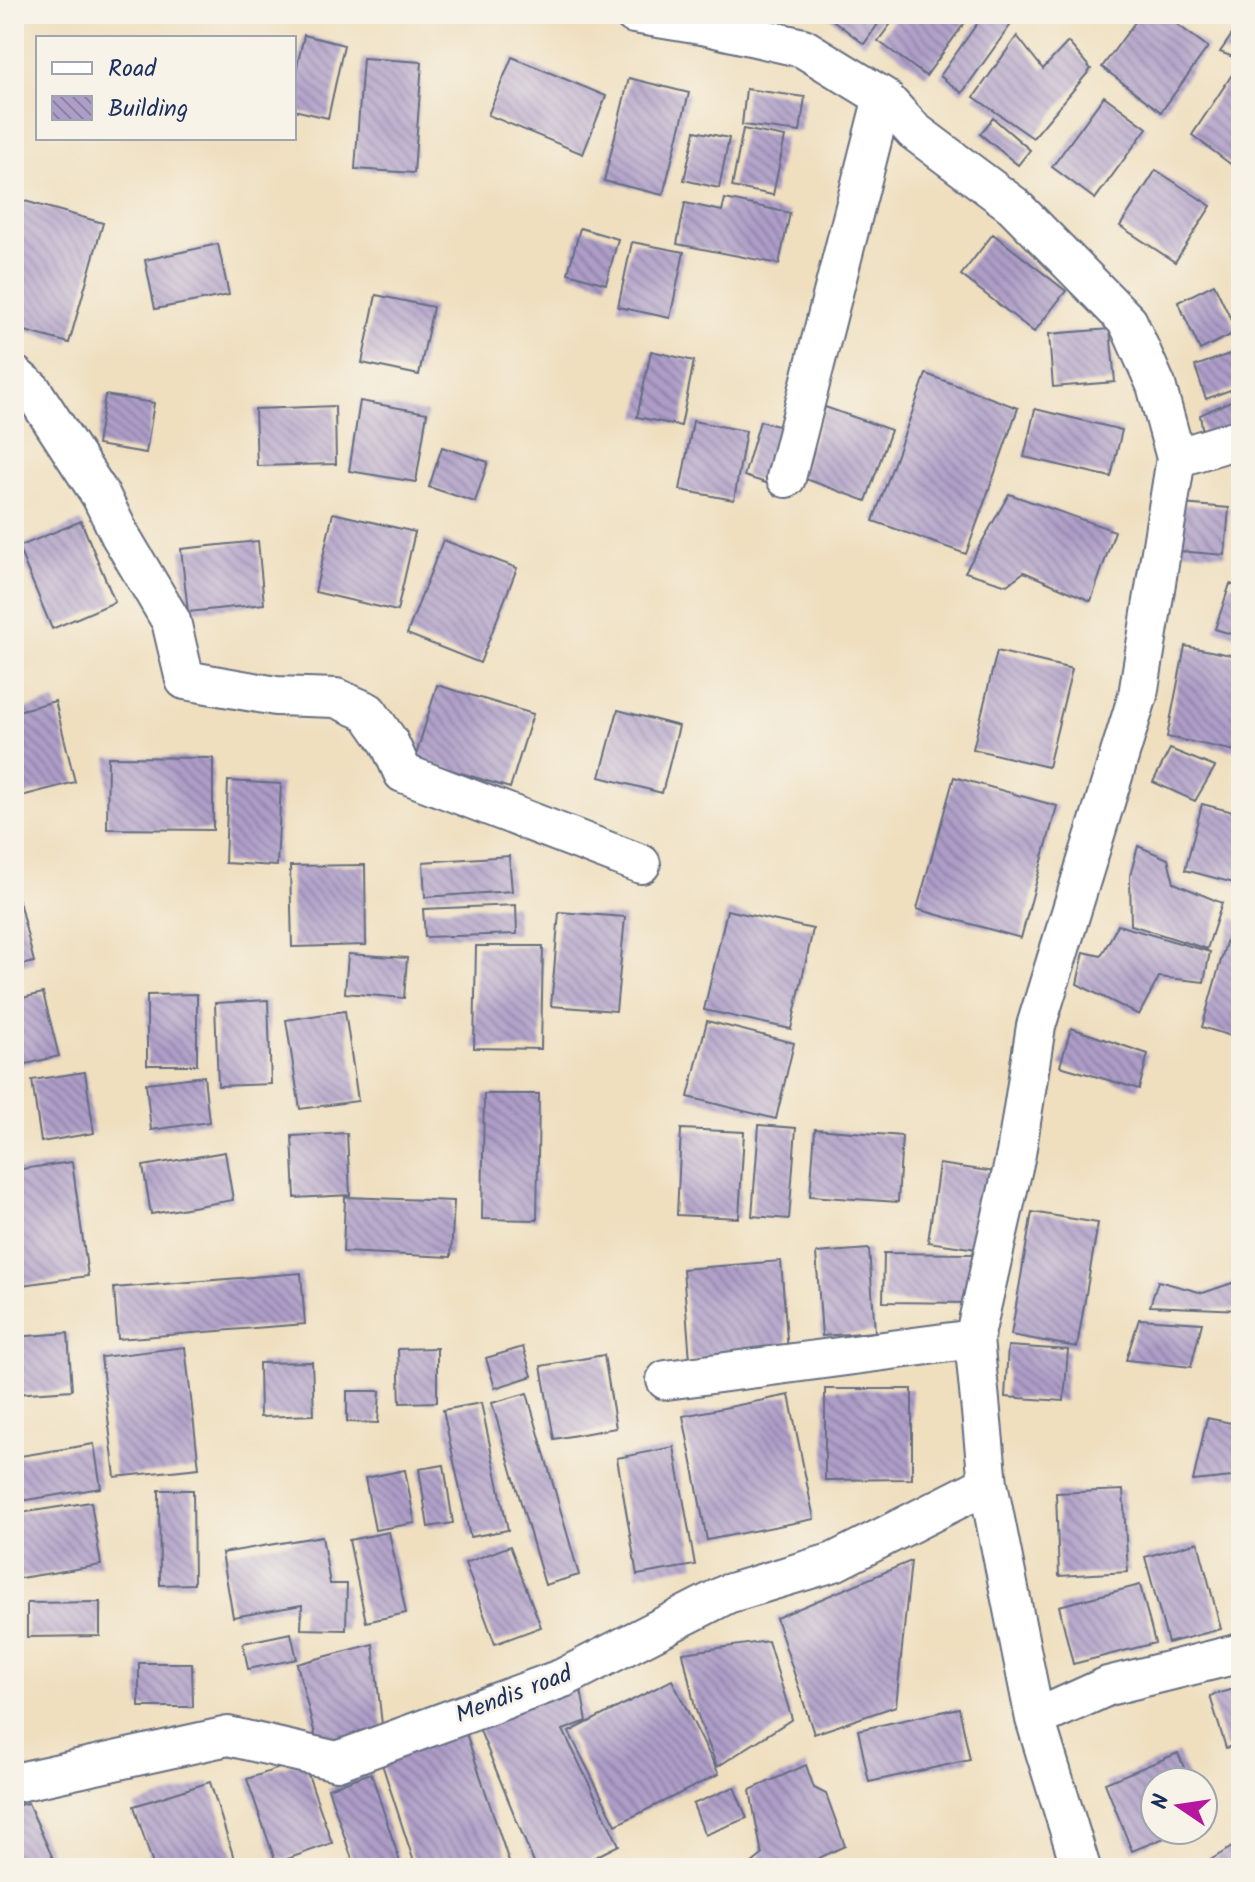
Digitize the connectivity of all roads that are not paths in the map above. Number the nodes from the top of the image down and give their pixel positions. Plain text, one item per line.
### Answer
1 (634, 14) edge
2 (883, 97) junction
3 (14, 375) edge
4 (1241, 438) edge
5 (1176, 458) junction
6 (786, 478) dead end
7 (641, 864) dead end
8 (974, 1339) junction
9 (666, 1380) dead end
10 (988, 1484) junction
11 (1241, 1653) edge
12 (1035, 1719) junction
13 (14, 1783) edge
14 (1081, 1868) edge

1 - 2 street
2 - 5 street
2 - 6 street
3 - 7 street
4 - 5 street
5 - 8 street
8 - 9 street
8 - 10 street
10 - 12 street
10 - 13 street, Mendis road
11 - 12 street
12 - 14 street

